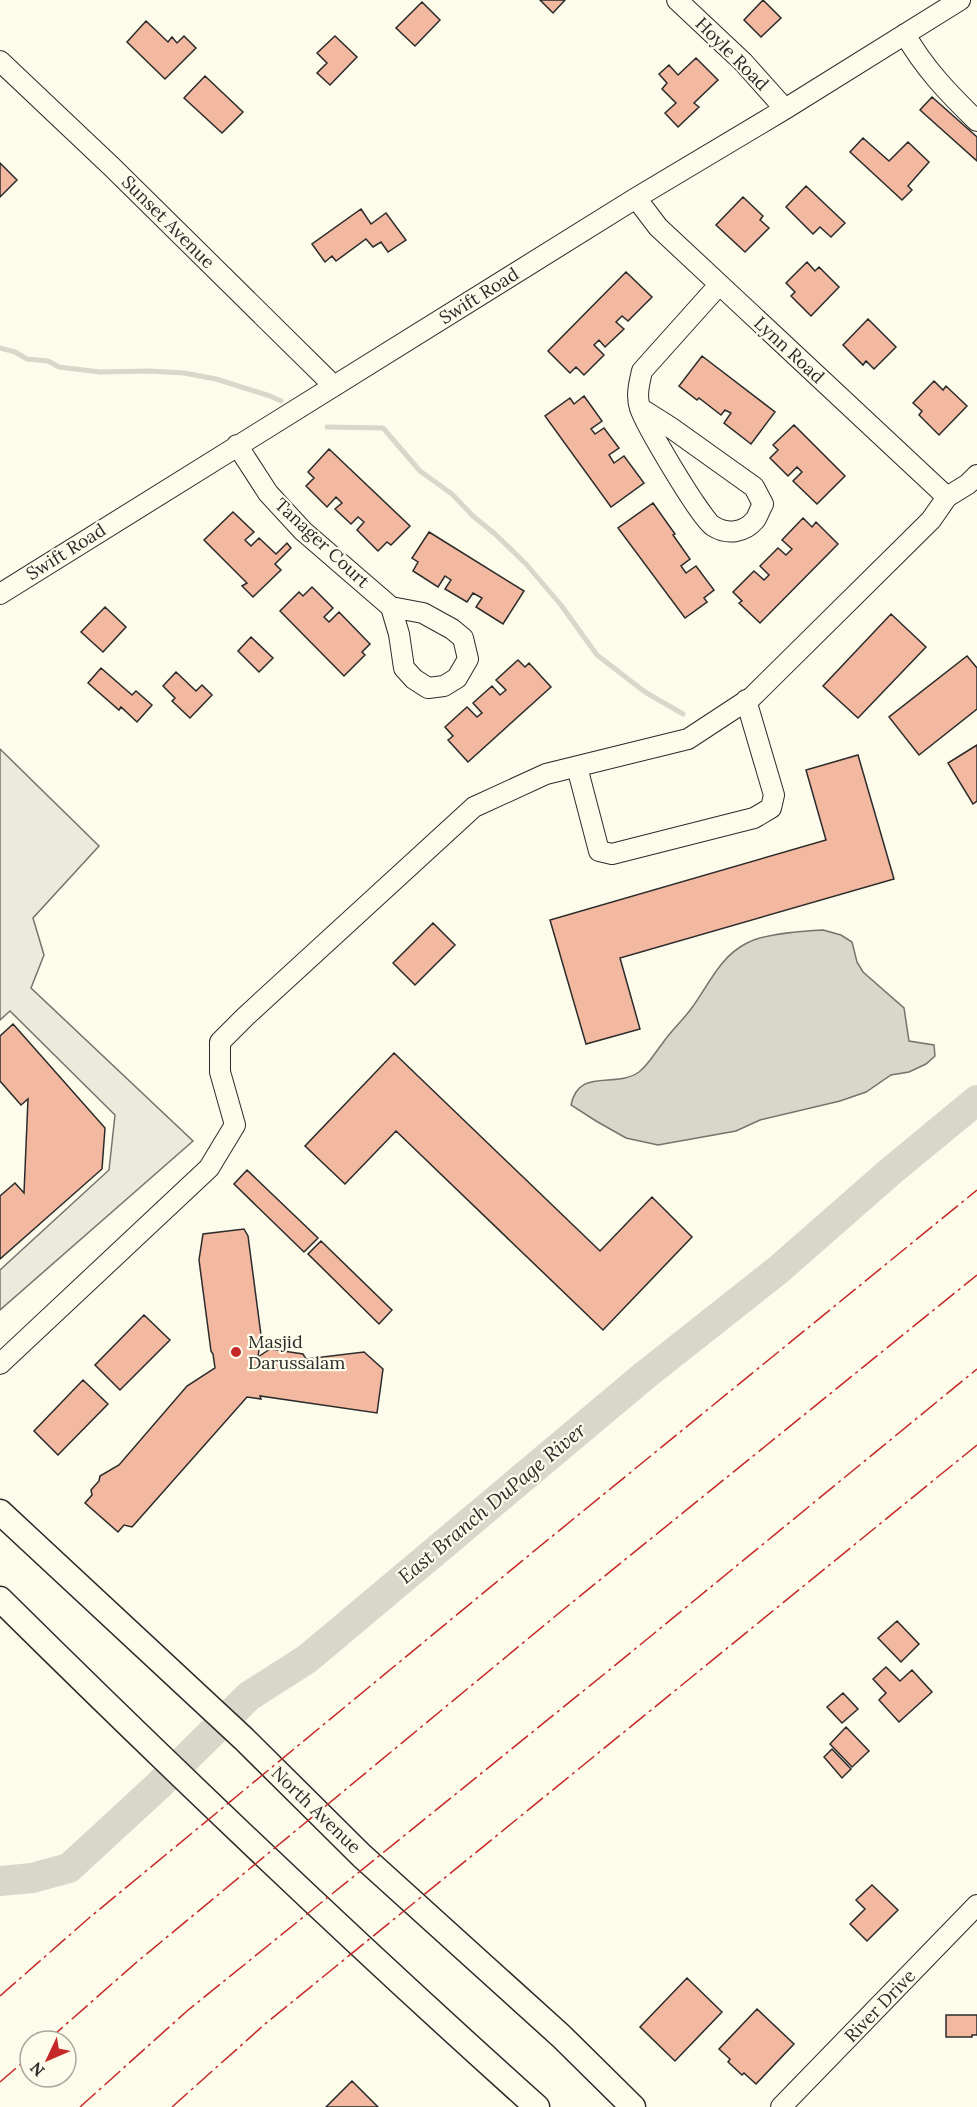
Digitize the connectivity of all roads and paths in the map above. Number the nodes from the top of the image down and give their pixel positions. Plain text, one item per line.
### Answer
1 (677, 0) edge
2 (960, 0) edge
3 (905, 34) junction
4 (0, 62) edge
5 (785, 110) junction
6 (977, 121) edge
7 (636, 198) junction
8 (719, 285) junction
9 (334, 386) junction
10 (640, 408) junction
11 (237, 445) junction
12 (977, 475) edge
13 (947, 497) junction
14 (0, 594) edge
15 (391, 607) junction
16 (746, 700) junction
17 (577, 767) junction
18 (0, 1364) edge
19 (0, 1512) edge
20 (0, 1599) edge
21 (976, 1907) edge
22 (537, 2107) edge
23 (633, 2107) edge
24 (782, 2107) edge

1 - 5 street, Hoyle Road
2 - 3 street, Swift Road
3 - 5 street, Swift Road
3 - 6 street
4 - 9 street, Sunset Avenue
5 - 7 street, Swift Road
7 - 8 street, Lynn Road
7 - 9 street, Swift Road
8 - 10 street
8 - 13 street, Lynn Road
9 - 11 street, Swift Road
10 - 10 street
11 - 14 street, Swift Road
11 - 15 street, Tanager Court
12 - 13 street
13 - 16 street
15 - 15 street
16 - 17 street
16 - 17 street
17 - 18 street
19 - 23 main road, North Avenue
20 - 22 main road
21 - 24 street, River Drive

